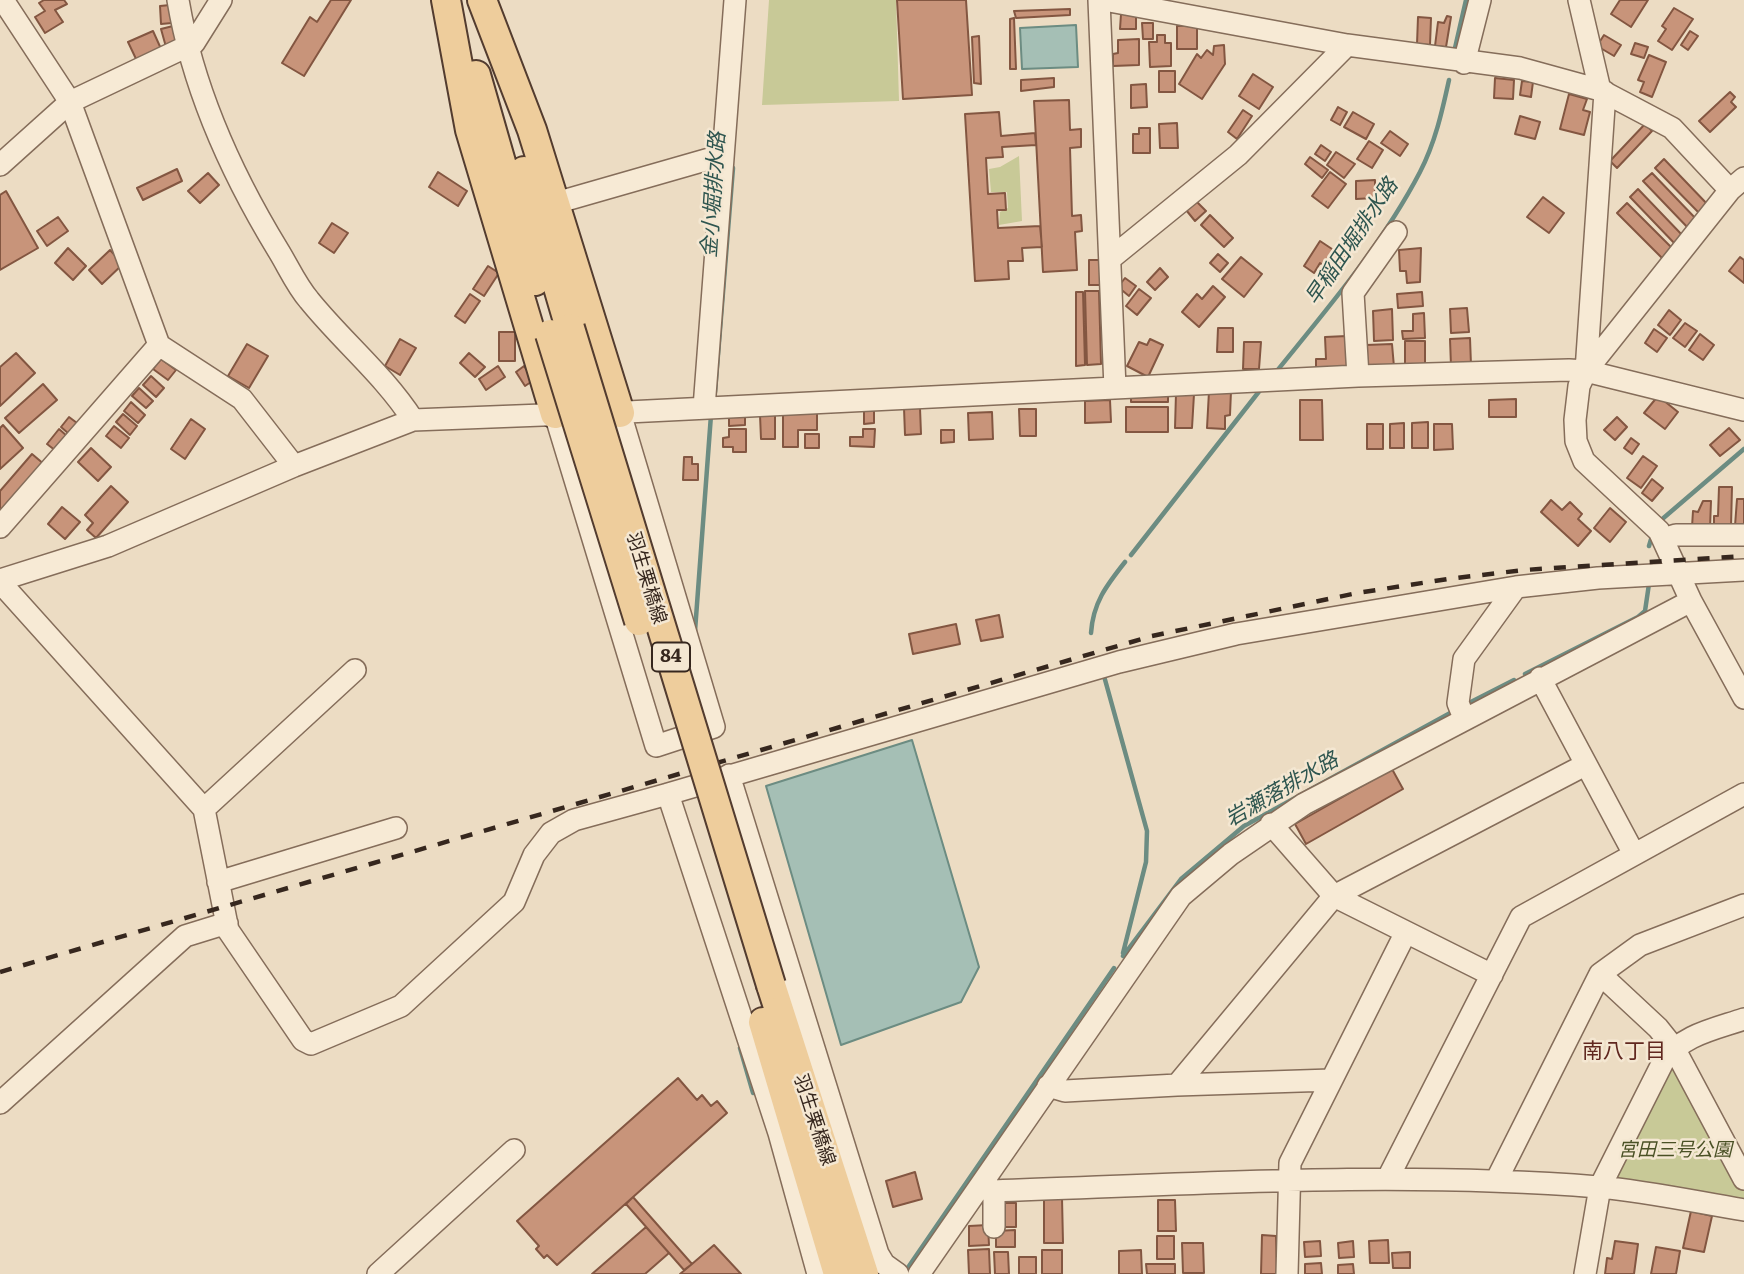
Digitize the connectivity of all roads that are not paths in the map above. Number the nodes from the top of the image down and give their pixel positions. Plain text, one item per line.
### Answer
1 (3, 0) edge
2 (178, 0) edge
3 (221, 0) edge
4 (446, 0) edge
5 (455, 0) edge
6 (473, 0) edge
7 (482, 0) edge
8 (736, 0) edge
9 (1102, 0) edge
10 (1480, 0) edge
11 (1578, 0) edge
12 (1347, 45) junction
13 (186, 46) junction
14 (1464, 63) junction
15 (1602, 91) junction
16 (70, 102) junction
17 (723, 155) junction
18 (0, 165) edge
19 (1737, 184) edge
20 (566, 200) dead end
21 (1396, 232) dead end
22 (1110, 259) junction
23 (560, 331) junction
24 (159, 345) junction
25 (1586, 371) junction
26 (1358, 376) junction
27 (1115, 388) junction
28 (704, 408) junction
29 (1744, 410) edge
30 (620, 413) junction
31 (555, 414) junction
32 (413, 420) junction
33 (294, 466) junction
34 (0, 527) edge
35 (1744, 535) edge
36 (1663, 539) junction
37 (1744, 570) edge
38 (1678, 575) junction
39 (0, 581) edge
40 (1516, 587) junction
41 (1691, 601) junction
42 (355, 670) dead end
43 (1541, 678) junction
44 (1744, 698) edge
45 (1464, 718) junction
46 (1585, 765) junction
47 (729, 775) junction
48 (668, 794) junction
49 (1744, 794) edge
50 (204, 809) junction
51 (1271, 824) junction
52 (396, 828) dead end
53 (1633, 854) junction
54 (218, 882) junction
55 (1334, 896) junction
56 (1744, 905) edge
57 (227, 923) junction
58 (1405, 934) junction
59 (1600, 974) junction
60 (1492, 975) junction
61 (763, 988) junction
62 (1744, 1019) edge
63 (1674, 1048) junction
64 (1331, 1080) junction
65 (1177, 1085) junction
66 (1048, 1086) junction
67 (0, 1103) edge
68 (514, 1150) dead end
69 (1388, 1178) junction
70 (1744, 1179) edge
71 (1287, 1181) junction
72 (1496, 1181) junction
73 (1600, 1187) junction
74 (987, 1189) junction
75 (1744, 1210) edge
76 (993, 1227) dead end
77 (377, 1274) edge
78 (818, 1274) edge
79 (838, 1274) edge
80 (864, 1274) edge
81 (898, 1274) edge
82 (919, 1274) edge
83 (1287, 1274) edge
84 (1585, 1274) edge

1 - 16 street
2 - 13 street
3 - 13 street
4 - 31 main road
5 - 23 main road, 羽生栗橋線 / 84
6 - 23 main road, 羽生栗橋線 / 84
7 - 30 main road
8 - 17 street
9 - 12 street
9 - 22 street
10 - 14 street
11 - 15 street
12 - 14 street
12 - 22 street
13 - 16 street
13 - 32 street
14 - 15 street
15 - 19 street
15 - 25 street
16 - 18 street
16 - 24 street
17 - 20 street
17 - 28 street
19 - 25 street
21 - 26 street
22 - 27 street
23 - 61 main road, 羽生栗橋線 / 84, bridge
24 - 33 street
24 - 34 street
25 - 26 street
25 - 29 street
25 - 36 street
26 - 27 street
27 - 28 street
28 - 30 street
30 - 31 street
30 - 31 street
31 - 32 street
32 - 33 street
33 - 39 street
35 - 36 street
36 - 38 street
37 - 38 street
38 - 40 street
38 - 41 street
39 - 50 street
40 - 45 street
40 - 47 street
41 - 43 street
41 - 44 street
42 - 50 street
43 - 45 street
43 - 46 street
45 - 51 street
46 - 53 street
46 - 55 street
47 - 48 street
47 - 81 street
48 - 57 street
48 - 78 street
49 - 53 street
50 - 54 street
51 - 55 street
51 - 66 street
52 - 54 street
53 - 60 street
54 - 57 street
55 - 58 street
55 - 65 street
56 - 59 street
57 - 67 street
58 - 60 street
58 - 64 street
59 - 63 street
59 - 72 street
60 - 69 street
61 - 79 main road, 羽生栗橋線 / 84
61 - 80 main road, 羽生栗橋線 / 84
62 - 63 street
63 - 70 street
63 - 73 street
64 - 65 street
64 - 71 street
65 - 66 street
66 - 74 street
68 - 77 street
69 - 71 street
69 - 72 street
71 - 74 street
71 - 83 street
72 - 73 street
73 - 75 street
73 - 84 street
74 - 76 street
74 - 82 street

